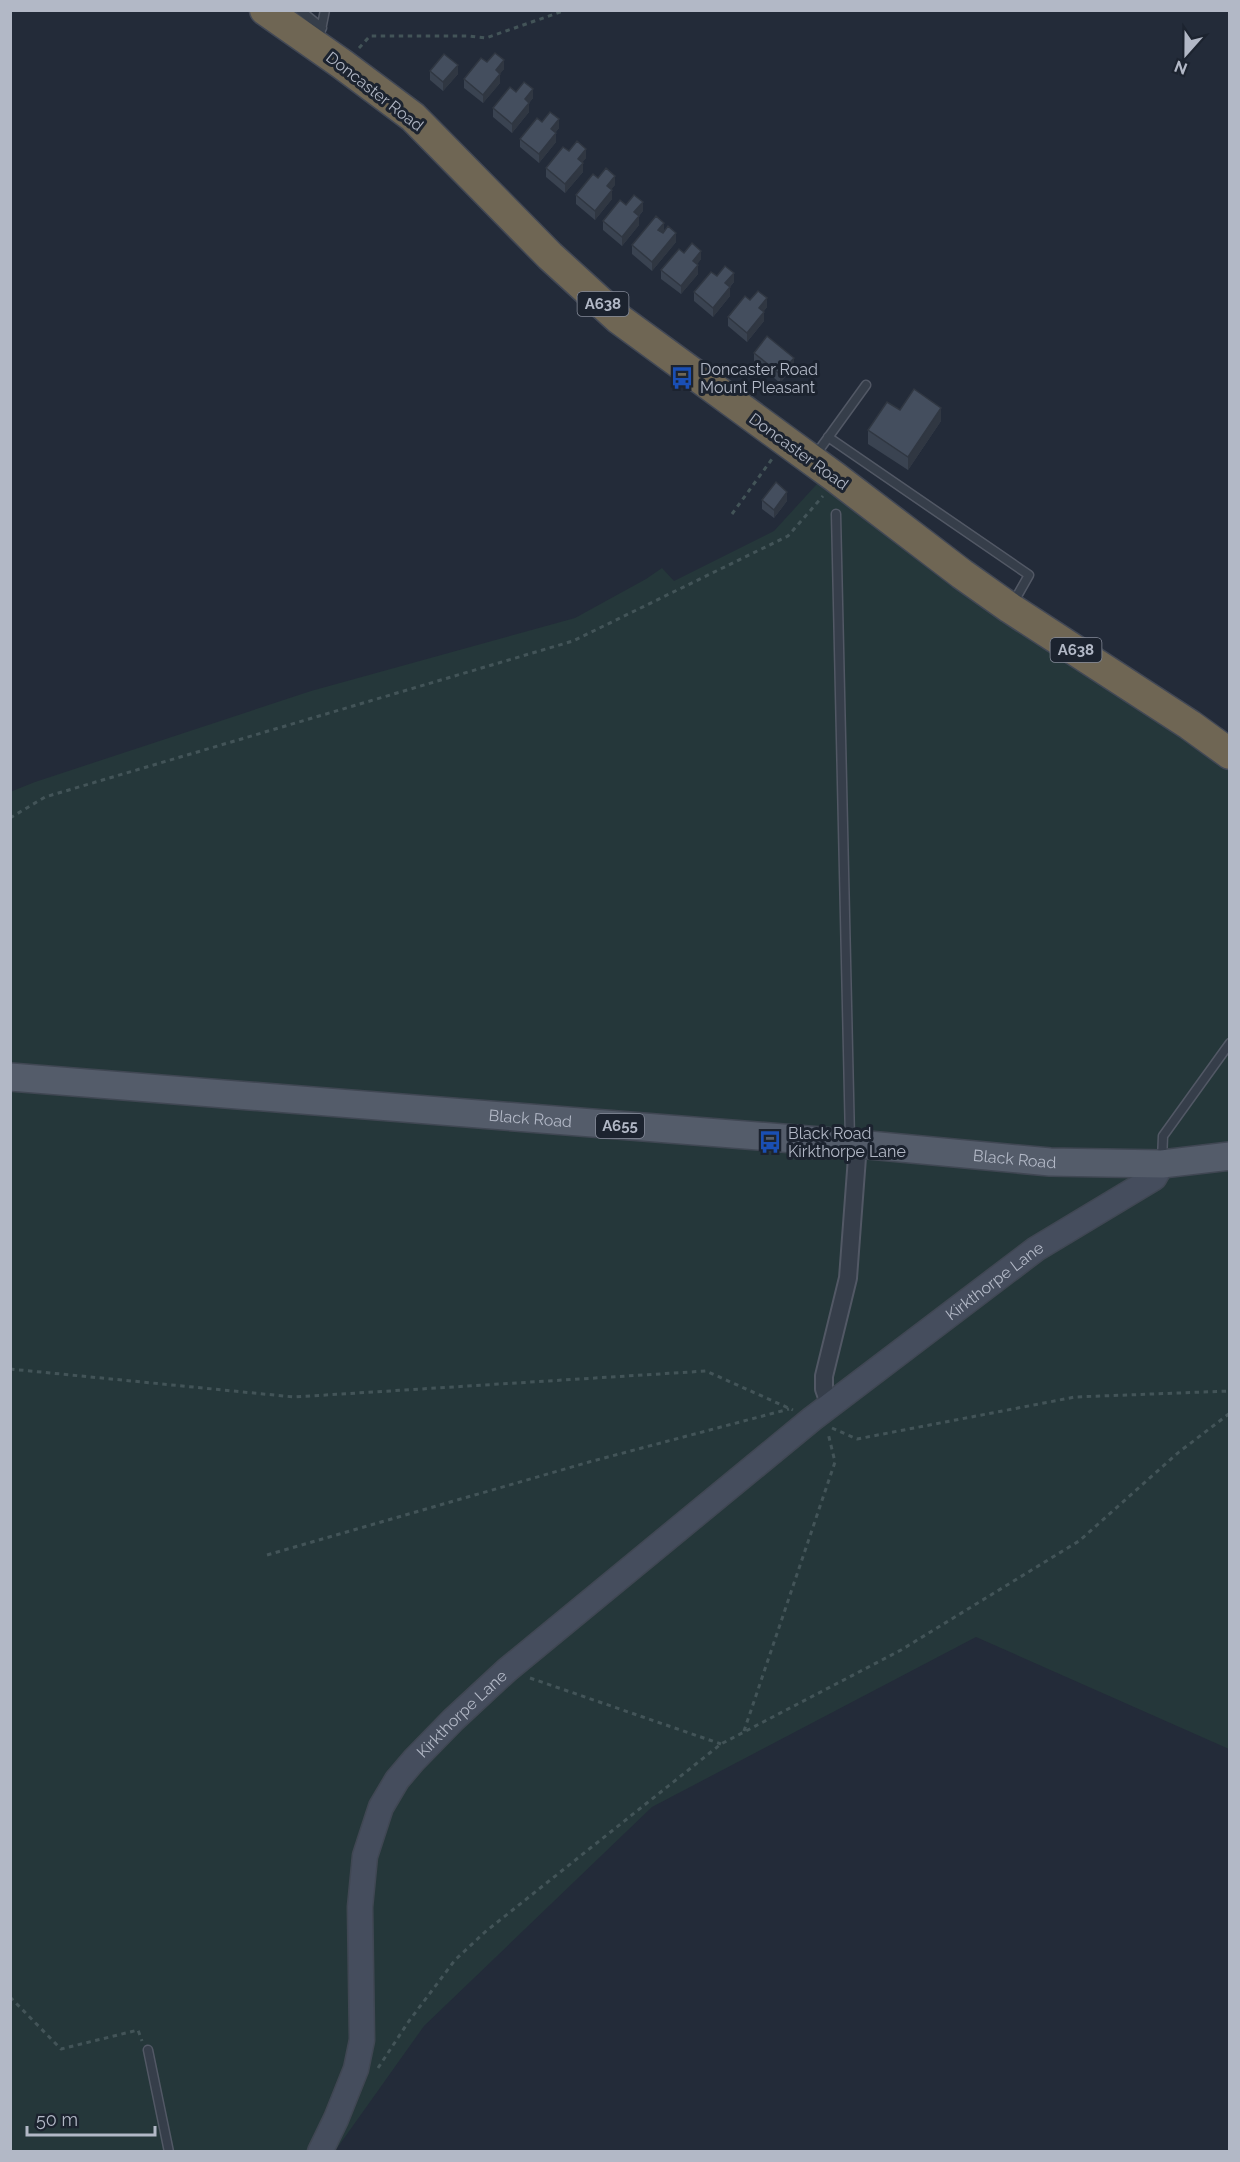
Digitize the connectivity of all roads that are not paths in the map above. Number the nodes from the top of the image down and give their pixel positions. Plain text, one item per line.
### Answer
1 (265, 10) edge
2 (300, 10) edge
3 (326, 10) edge
4 (320, 37) junction
5 (866, 385) dead end
6 (820, 449) junction
7 (836, 514) dead end
8 (1190, 725) junction
9 (1230, 746) edge
10 (1230, 754) edge
11 (1230, 1043) edge
12 (10, 1077) edge
13 (854, 1144) junction
14 (1230, 1156) edge
15 (1161, 1164) junction
16 (821, 1413) junction
17 (148, 2050) dead end
18 (169, 2151) edge
19 (320, 2151) edge

1 - 4 highway, Doncaster Road / A638
2 - 4 lane
3 - 4 lane
4 - 6 highway, Doncaster Road / A638
5 - 6 lane
6 - 8 highway, Doncaster Road / A638
7 - 13 lane
8 - 9 highway, Doncaster Road / A638
8 - 10 highway, Doncaster Road / A638
11 - 15 lane
12 - 13 main road, Black Road / A655
13 - 15 main road, Black Road / A655
13 - 16 street
14 - 15 main road, Black Road / A655
15 - 16 street, Kirkthorpe Lane
16 - 19 street, Kirkthorpe Lane
17 - 18 lane

